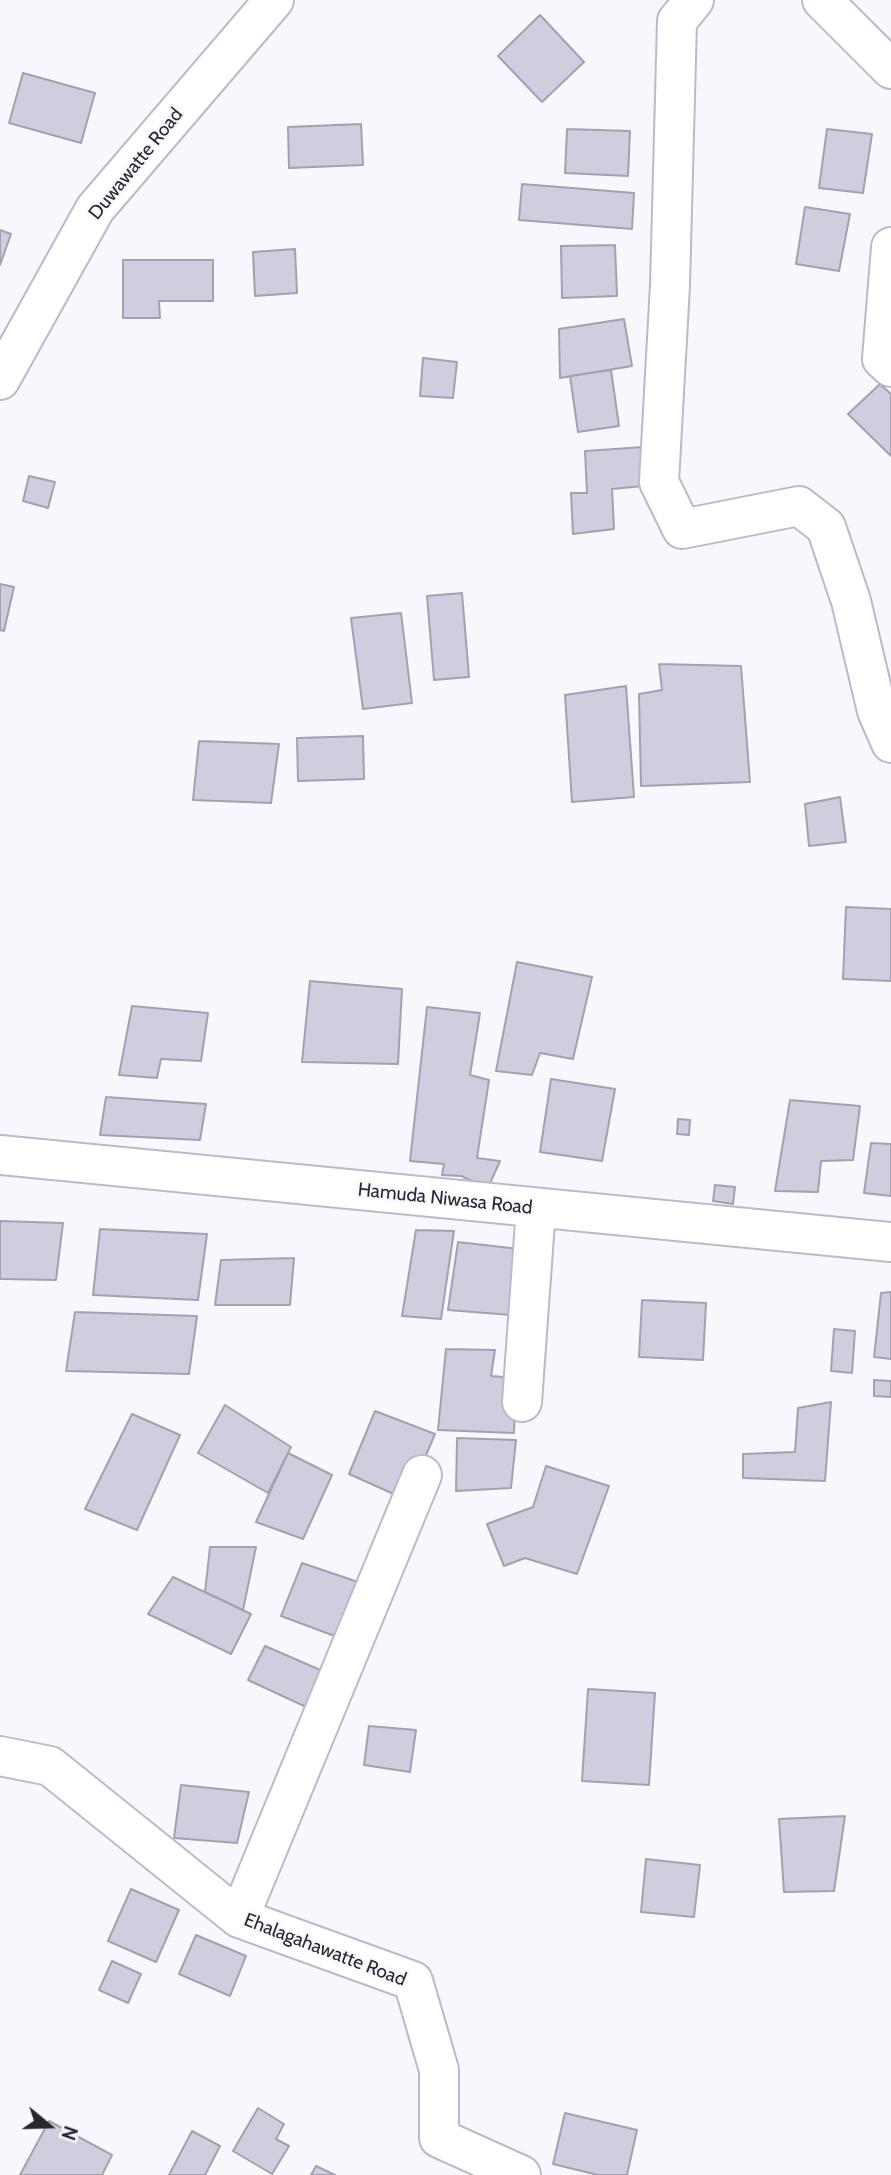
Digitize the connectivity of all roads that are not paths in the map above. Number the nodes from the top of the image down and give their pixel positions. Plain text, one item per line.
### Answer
1 (274, 0) edge
2 (694, 0) edge
3 (822, 0) edge
4 (891, 69) edge
5 (891, 247) edge
6 (891, 367) edge
7 (0, 380) edge
8 (891, 743) edge
9 (0, 1155) edge
10 (537, 1208) junction
11 (891, 1242) edge
12 (522, 1402) dead end
13 (422, 1475) dead end
14 (0, 1756) edge
15 (239, 1918) junction
16 (521, 2175) edge

1 - 7 street, Duwawatte Road
2 - 8 street
3 - 4 street
5 - 6 street
9 - 10 street, Hamuda Niwasa Road
10 - 11 street, Hamuda Niwasa Road
10 - 12 street
13 - 15 street
14 - 15 street, Ehalagahawatte Road
15 - 16 street, Ehalagahawatte Road

